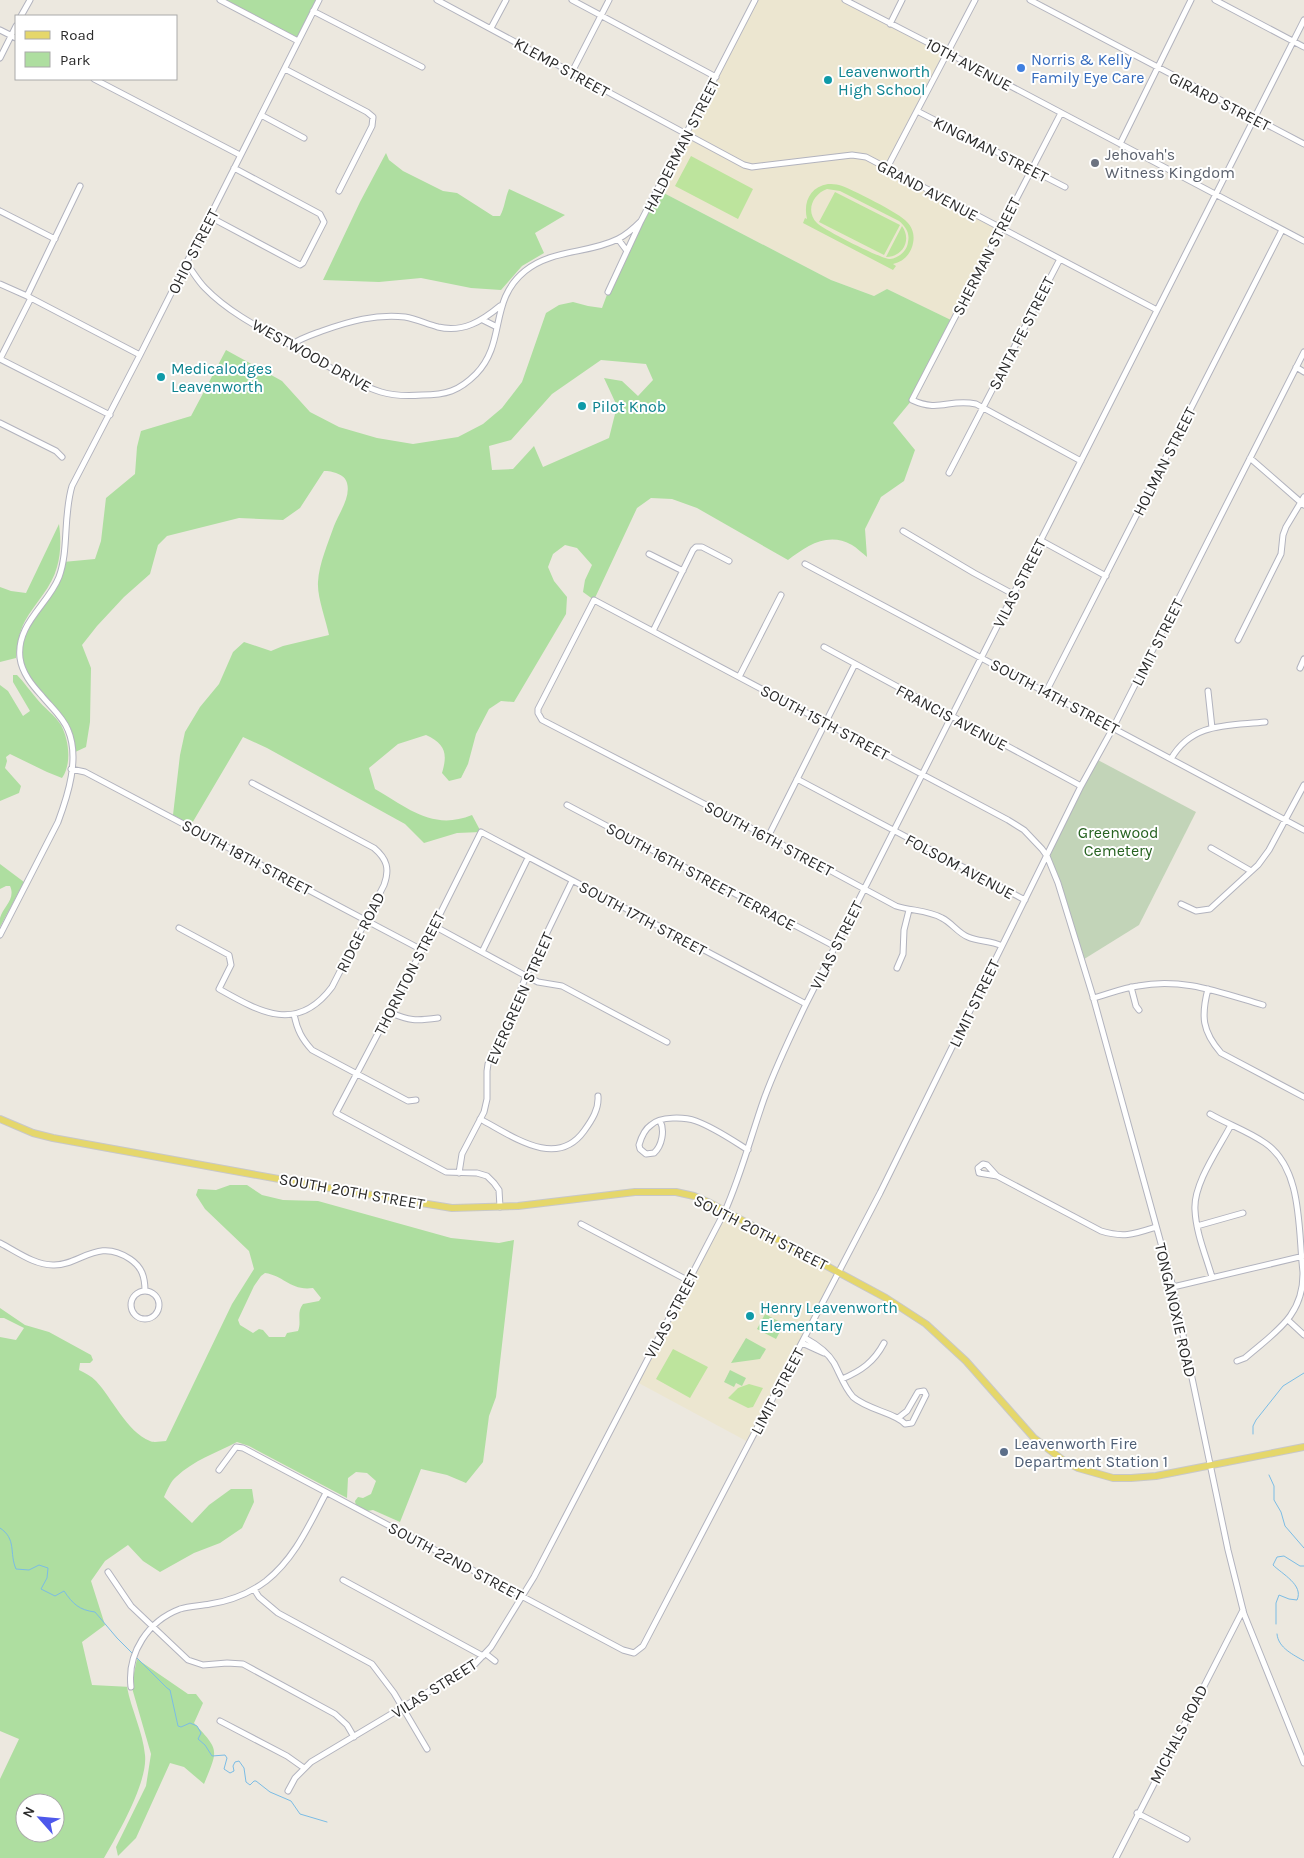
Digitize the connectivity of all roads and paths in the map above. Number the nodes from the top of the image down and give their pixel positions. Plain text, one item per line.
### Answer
1 (30, 0) edge
2 (220, 0) edge
3 (319, 0) edge
4 (437, 0) edge
5 (506, 0) edge
6 (572, 0) edge
7 (609, 0) edge
8 (755, 0) edge
9 (845, 0) edge
10 (902, 0) edge
11 (975, 0) edge
12 (1030, 0) edge
13 (1192, 0) edge
14 (1215, 0) edge
15 (314, 11) junction
16 (22, 15) edge
17 (601, 16) junction
18 (1304, 20) edge
19 (890, 24) junction
20 (491, 28) junction
21 (0, 30) edge
22 (14, 37) edge
23 (298, 41) junction
24 (1293, 41) junction
25 (1304, 47) edge
26 (948, 53) junction
27 (0, 58) edge
28 (422, 68) dead end
29 (1157, 68) junction
30 (285, 69) junction
31 (572, 72) junction
32 (716, 78) junction
33 (96, 80) edge
34 (917, 111) junction
35 (1061, 113) junction
36 (261, 115) junction
37 (1255, 119) junction
38 (686, 135) junction
39 (304, 138) dead end
40 (1120, 144) junction
41 (1304, 144) edge
42 (240, 155) junction
43 (234, 168) junction
44 (887, 168) junction
45 (1031, 169) junction
46 (80, 186) dead end
47 (1065, 188) dead end
48 (339, 191) dead end
49 (1217, 195) junction
50 (0, 210) edge
51 (210, 218) junction
52 (642, 221) junction
53 (1000, 229) junction
54 (1282, 230) junction
55 (55, 239) junction
56 (618, 239) junction
57 (1304, 241) edge
58 (627, 251) junction
59 (1060, 259) junction
60 (187, 264) junction
61 (0, 284) edge
62 (608, 292) dead end
63 (29, 297) junction
64 (501, 306) junction
65 (1157, 310) junction
66 (483, 320) junction
67 (497, 327) junction
68 (291, 345) junction
69 (1304, 352) edge
70 (140, 355) junction
71 (0, 359) edge
72 (1296, 367) junction
73 (1304, 372) edge
74 (983, 408) junction
75 (110, 415) junction
76 (0, 423) edge
77 (62, 457) dead end
78 (1250, 458) junction
79 (1081, 461) junction
80 (949, 473) dead end
81 (1303, 501) edge
82 (903, 531) dead end
83 (1040, 540) junction
84 (649, 554) dead end
85 (729, 561) dead end
86 (805, 564) dead end
87 (683, 571) junction
88 (1106, 576) junction
89 (1013, 594) junction
90 (781, 595) dead end
91 (653, 631) junction
92 (1238, 640) dead end
93 (824, 647) dead end
94 (981, 657) junction
95 (1304, 659) edge
96 (855, 664) junction
97 (1300, 668) dead end
98 (739, 677) junction
99 (1208, 691) dead end
100 (1046, 692) junction
101 (952, 716) junction
102 (539, 717) joint
103 (1265, 722) dead end
104 (825, 723) junction
105 (1113, 728) junction
106 (1212, 728) junction
107 (1171, 759) junction
108 (71, 769) junction
109 (922, 774) junction
110 (797, 779) junction
111 (252, 782) dead end
112 (1304, 785) edge
113 (1081, 786) junction
114 (567, 805) dead end
115 (1285, 820) junction
116 (1304, 830) edge
117 (894, 831) junction
118 (481, 832) joint
119 (768, 837) junction
120 (1211, 848) dead end
121 (1047, 856) junction
122 (528, 858) junction
123 (1251, 871) junction
124 (572, 881) junction
125 (865, 889) junction
126 (1025, 900) junction
127 (1181, 904) dead end
128 (909, 910) junction
129 (366, 921) junction
130 (434, 926) junction
131 (179, 928) dead end
132 (0, 936) edge
133 (1002, 946) junction
134 (836, 947) junction
135 (422, 950) junction
136 (482, 952) junction
137 (897, 968) dead end
138 (526, 976) junction
139 (1131, 987) junction
140 (1208, 989) junction
141 (1093, 998) junction
142 (806, 1004) junction
143 (1263, 1005) dead end
144 (1139, 1010) dead end
145 (389, 1012) junction
146 (294, 1014) junction
147 (438, 1018) dead end
148 (667, 1042) dead end
149 (356, 1074) junction
150 (598, 1096) dead end
151 (1304, 1097) edge
152 (416, 1100) dead end
153 (1210, 1114) dead end
154 (0, 1119) edge
155 (480, 1119) junction
156 (660, 1120) junction
157 (1231, 1125) junction
158 (748, 1150) junction
159 (459, 1173) junction
160 (997, 1176) dead end
161 (500, 1207) junction
162 (725, 1211) junction
163 (1242, 1213) dead end
164 (581, 1224) dead end
165 (1197, 1226) junction
166 (1156, 1227) junction
167 (0, 1243) edge
168 (1303, 1256) edge
169 (838, 1272) junction
170 (1212, 1277) junction
171 (689, 1281) junction
172 (1173, 1287) junction
173 (145, 1291) junction
174 (1289, 1321) junction
175 (1304, 1335) edge
176 (803, 1340) junction
177 (884, 1343) dead end
178 (1237, 1361) dead end
179 (842, 1380) junction
180 (898, 1418) junction
181 (1304, 1447) edge
182 (1210, 1466) junction
183 (218, 1470) dead end
184 (326, 1493) junction
185 (108, 1572) dead end
186 (343, 1580) dead end
187 (254, 1589) junction
188 (522, 1596) junction
189 (1243, 1610) junction
190 (152, 1627) junction
191 (638, 1652) joint
192 (485, 1655) junction
193 (495, 1661) dead end
194 (131, 1687) dead end
195 (402, 1708) junction
196 (220, 1721) dead end
197 (354, 1737) junction
198 (427, 1750) dead end
199 (1304, 1763) edge
200 (304, 1768) junction
201 (288, 1791) dead end
202 (1138, 1813) junction
203 (1187, 1839) dead end
204 (1116, 1858) edge

1 - 16 street
2 - 23 street
3 - 15 street, OHIO STREET
4 - 20 street, KLEMP STREET
5 - 20 street
6 - 17 street
7 - 17 street
8 - 32 street, HALDERMAN STREET
9 - 19 street, 10TH AVENUE
10 - 19 street
11 - 26 street
12 - 29 street, GIRARD STREET
13 - 29 street
14 - 24 street
15 - 23 street, OHIO STREET
15 - 28 street
17 - 31 street
17 - 32 street
18 - 24 street, VILAS STREET
19 - 26 street, 10TH AVENUE
20 - 31 street, KLEMP STREET
21 - 22 street
22 - 27 street
23 - 30 street, OHIO STREET
24 - 25 street
24 - 37 street, VILAS STREET
26 - 34 street
26 - 35 street, 10TH AVENUE
29 - 37 street, GIRARD STREET
29 - 40 street
30 - 36 street, OHIO STREET
30 - 48 street
31 - 38 street, KLEMP STREET
32 - 38 street, HALDERMAN STREET
33 - 42 street
34 - 44 street
34 - 45 street, KINGMAN STREET
35 - 40 street, 10TH AVENUE
35 - 45 street, SHERMAN STREET
36 - 39 street
36 - 42 street, OHIO STREET
37 - 41 street, GIRARD STREET
37 - 49 street, VILAS STREET
38 - 44 street, GRAND AVENUE
38 - 52 street, HALDERMAN STREET
40 - 49 street, 10TH AVENUE
42 - 43 street, OHIO STREET
43 - 51 street, OHIO STREET
43 - 51 street
44 - 53 street, GRAND AVENUE
45 - 47 street, KINGMAN STREET
45 - 53 street, SHERMAN STREET
46 - 55 street
49 - 54 street, 10TH AVENUE
49 - 65 street, VILAS STREET
50 - 55 street
51 - 60 street, OHIO STREET
52 - 56 street, WESTWOOD DRIVE
52 - 58 street, HALDERMAN STREET
53 - 59 street, GRAND AVENUE
53 - 74 street, SHERMAN STREET
54 - 57 street, 10TH AVENUE
54 - 88 street, HOLMAN STREET
55 - 63 street
56 - 58 street
56 - 64 street, WESTWOOD DRIVE
58 - 62 street, HALDERMAN STREET
59 - 65 street, GRAND AVENUE
59 - 74 street, SANTA FE STREET
60 - 68 street, WESTWOOD DRIVE
60 - 70 street, OHIO STREET
61 - 63 street
63 - 70 street
63 - 71 street
64 - 66 street
64 - 67 street, WESTWOOD DRIVE
65 - 79 street, VILAS STREET
66 - 67 street
66 - 68 street
67 - 68 street, WESTWOOD DRIVE
69 - 72 street, LIMIT STREET
70 - 75 street, OHIO STREET
71 - 75 street
72 - 73 street
72 - 78 street, LIMIT STREET
74 - 79 street
74 - 80 street, SANTA FE STREET
75 - 108 street, OHIO STREET
76 - 77 street
78 - 81 street
78 - 105 street, LIMIT STREET
79 - 83 street, VILAS STREET
81 - 92 street
82 - 89 street
83 - 88 street
83 - 89 street, VILAS STREET
84 - 87 street
85 - 87 street
86 - 94 street, SOUTH 14TH STREET
87 - 91 street
88 - 100 street, HOLMAN STREET
89 - 94 street, VILAS STREET
90 - 98 street
91 - 98 street, SOUTH 15TH STREET
91 - 102 street, SOUTH 15TH STREET
93 - 96 street, FRANCIS AVENUE
94 - 100 street, SOUTH 14TH STREET
94 - 101 street, VILAS STREET
95 - 97 street
96 - 101 street, FRANCIS AVENUE
96 - 104 street
98 - 104 street, SOUTH 15TH STREET
99 - 106 street
100 - 105 street, SOUTH 14TH STREET
101 - 109 street, VILAS STREET
101 - 113 street, FRANCIS AVENUE
102 - 119 street, SOUTH 16TH STREET
103 - 106 street
104 - 109 street, SOUTH 15TH STREET
104 - 110 street
105 - 107 street, SOUTH 14TH STREET
105 - 113 street, LIMIT STREET
106 - 107 street
107 - 115 street, SOUTH 14TH STREET
108 - 129 street, SOUTH 18TH STREET
108 - 132 street, OHIO STREET
109 - 117 street, VILAS STREET
109 - 121 street, SOUTH 15TH STREET
110 - 117 street, FOLSOM AVENUE
110 - 119 street
111 - 129 street, RIDGE ROAD
112 - 115 street
113 - 121 street, LIMIT STREET
114 - 134 street, SOUTH 16TH STREET TERRACE
115 - 116 street, SOUTH 14TH STREET
115 - 123 street
117 - 125 street, VILAS STREET
117 - 126 street, FOLSOM AVENUE
118 - 122 street, SOUTH 17TH STREET
118 - 130 street, THORNTON STREET
119 - 125 street, SOUTH 16TH STREET
120 - 123 street
121 - 126 street, LIMIT STREET
121 - 141 street, TONGANOXIE ROAD
122 - 124 street, SOUTH 17TH STREET
122 - 136 street
123 - 127 street
124 - 138 street, EVERGREEN STREET
124 - 142 street, SOUTH 17TH STREET
125 - 128 street, SOUTH 16TH STREET
125 - 134 street, VILAS STREET
126 - 133 street, LIMIT STREET
128 - 133 street, SOUTH 16TH STREET
128 - 137 street
129 - 135 street, SOUTH 18TH STREET
129 - 146 street, RIDGE ROAD
130 - 135 street, THORNTON STREET
130 - 136 street
131 - 146 street, RIDGE ROAD
133 - 169 street, LIMIT STREET
134 - 142 street, VILAS STREET
135 - 145 street, THORNTON STREET
136 - 138 street
138 - 148 street
138 - 155 street, EVERGREEN STREET
139 - 140 street
139 - 141 street
139 - 144 street
140 - 143 street
140 - 151 street
141 - 166 street, TONGANOXIE ROAD
142 - 158 street, VILAS STREET
145 - 147 street
145 - 149 street, THORNTON STREET
146 - 149 street
149 - 152 street
149 - 159 street, THORNTON STREET
150 - 155 street
153 - 157 street
154 - 161 main road, SOUTH 20TH STREET
155 - 159 street, EVERGREEN STREET
156 - 156 street
156 - 158 street
157 - 165 street
157 - 168 street
158 - 162 street, VILAS STREET
159 - 161 street
160 - 166 street
161 - 162 main road, SOUTH 20TH STREET
162 - 169 main road, SOUTH 20TH STREET
162 - 171 street, VILAS STREET
163 - 165 street
164 - 171 street
165 - 170 street
166 - 172 street, TONGANOXIE ROAD
167 - 173 street
168 - 170 street
168 - 174 street
169 - 176 street, LIMIT STREET
169 - 182 main road, SOUTH 20TH STREET
170 - 172 street
171 - 188 street, VILAS STREET
172 - 182 street, TONGANOXIE ROAD
173 - 173 street
174 - 175 street
174 - 178 street
176 - 179 street
176 - 191 street, LIMIT STREET
177 - 179 street
179 - 180 street
180 - 180 street
181 - 182 main road, SOUTH 20TH STREET
182 - 189 street, TONGANOXIE ROAD
183 - 184 street, SOUTH 22ND STREET
184 - 187 street
184 - 188 street, SOUTH 22ND STREET
185 - 190 street
186 - 192 street
187 - 190 street
187 - 195 street
188 - 191 street, SOUTH 22ND STREET
188 - 192 street, VILAS STREET
189 - 199 street, TONGANOXIE ROAD
189 - 202 street, MICHALS ROAD
190 - 194 street
190 - 197 street
192 - 193 street
192 - 195 street, VILAS STREET
195 - 197 street, VILAS STREET
195 - 198 street
196 - 200 street
197 - 200 street, VILAS STREET
200 - 201 street, VILAS STREET
202 - 203 street
202 - 204 street, MICHALS ROAD

